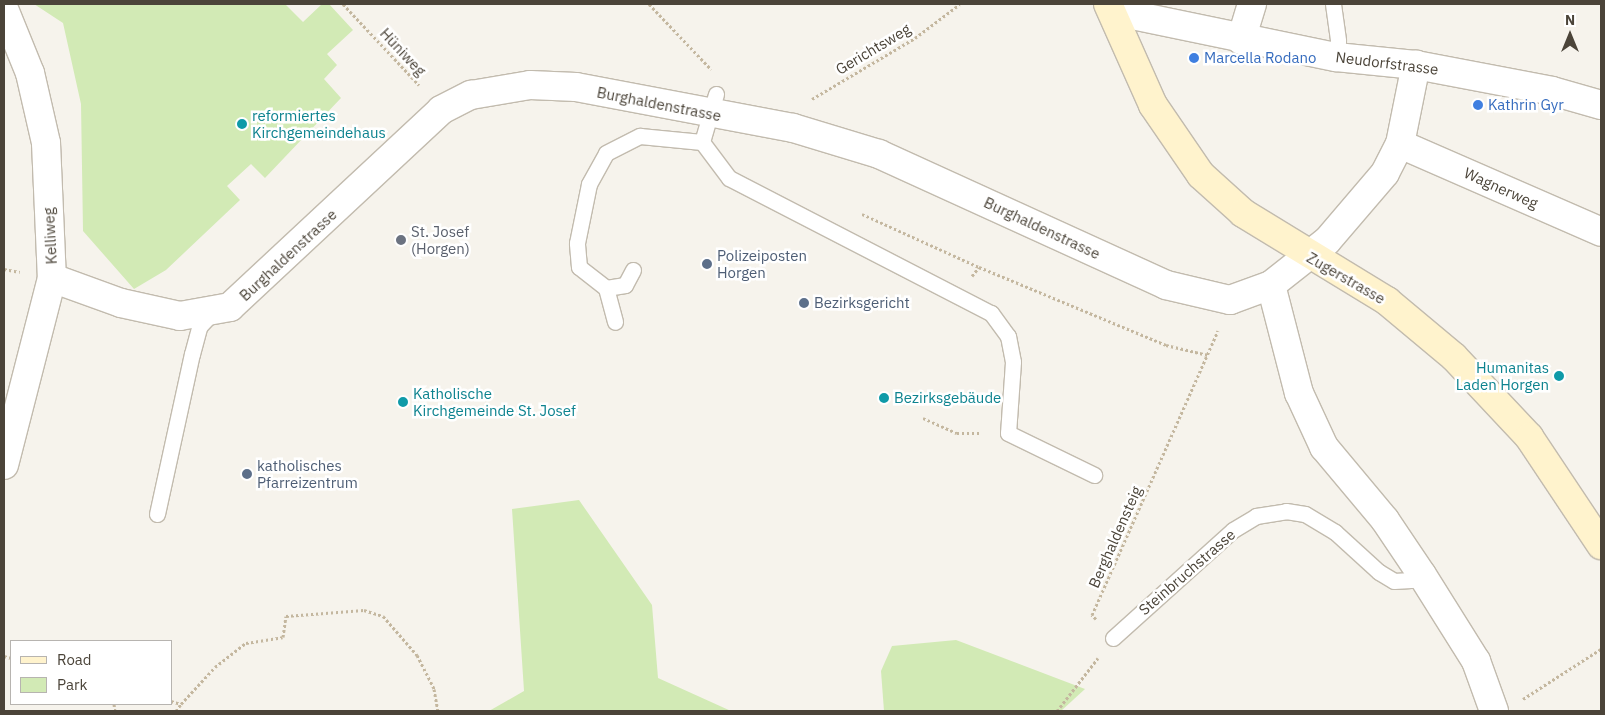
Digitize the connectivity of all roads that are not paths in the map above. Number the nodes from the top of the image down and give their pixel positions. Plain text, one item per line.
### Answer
1 (1252, 4) edge
2 (1333, 4) edge
3 (1110, 8) edge
4 (4, 9) edge
5 (1241, 40) junction
6 (1336, 57) junction
7 (1416, 65) junction
8 (714, 104) junction
9 (1601, 105) edge
10 (702, 142) junction
11 (1400, 144) junction
12 (1601, 232) edge
13 (1307, 256) junction
14 (633, 270) dead end
15 (52, 278) junction
16 (1271, 285) junction
17 (606, 288) junction
18 (215, 310) junction
19 (615, 322) dead end
20 (4, 465) edge
21 (1094, 475) dead end
22 (156, 514) dead end
23 (1601, 545) edge
24 (1422, 575) junction
25 (1113, 638) road end
26 (1494, 711) edge

1 - 5 street
2 - 6 lane
3 - 5 street, Neudorfstrasse
3 - 13 main road, Zugerstrasse
4 - 15 street, Kelliweg
5 - 6 street, Neudorfstrasse
6 - 7 street, Neudorfstrasse
7 - 9 street, Neudorfstrasse
7 - 11 street, Burghaldenstrasse
8 - 10 lane
8 - 16 street, Burghaldenstrasse
8 - 18 street, Burghaldenstrasse
10 - 17 lane
10 - 21 lane
11 - 12 street, Wagnerweg
11 - 13 street, Burghaldenstrasse
13 - 16 street, Burghaldenstrasse
13 - 23 main road, Zugerstrasse
14 - 17 lane
15 - 18 street, Burghaldenstrasse
15 - 20 street, Kelliweg
16 - 24 street
17 - 19 lane
18 - 22 lane
24 - 25 lane, Steinbruchstrasse
24 - 26 street

